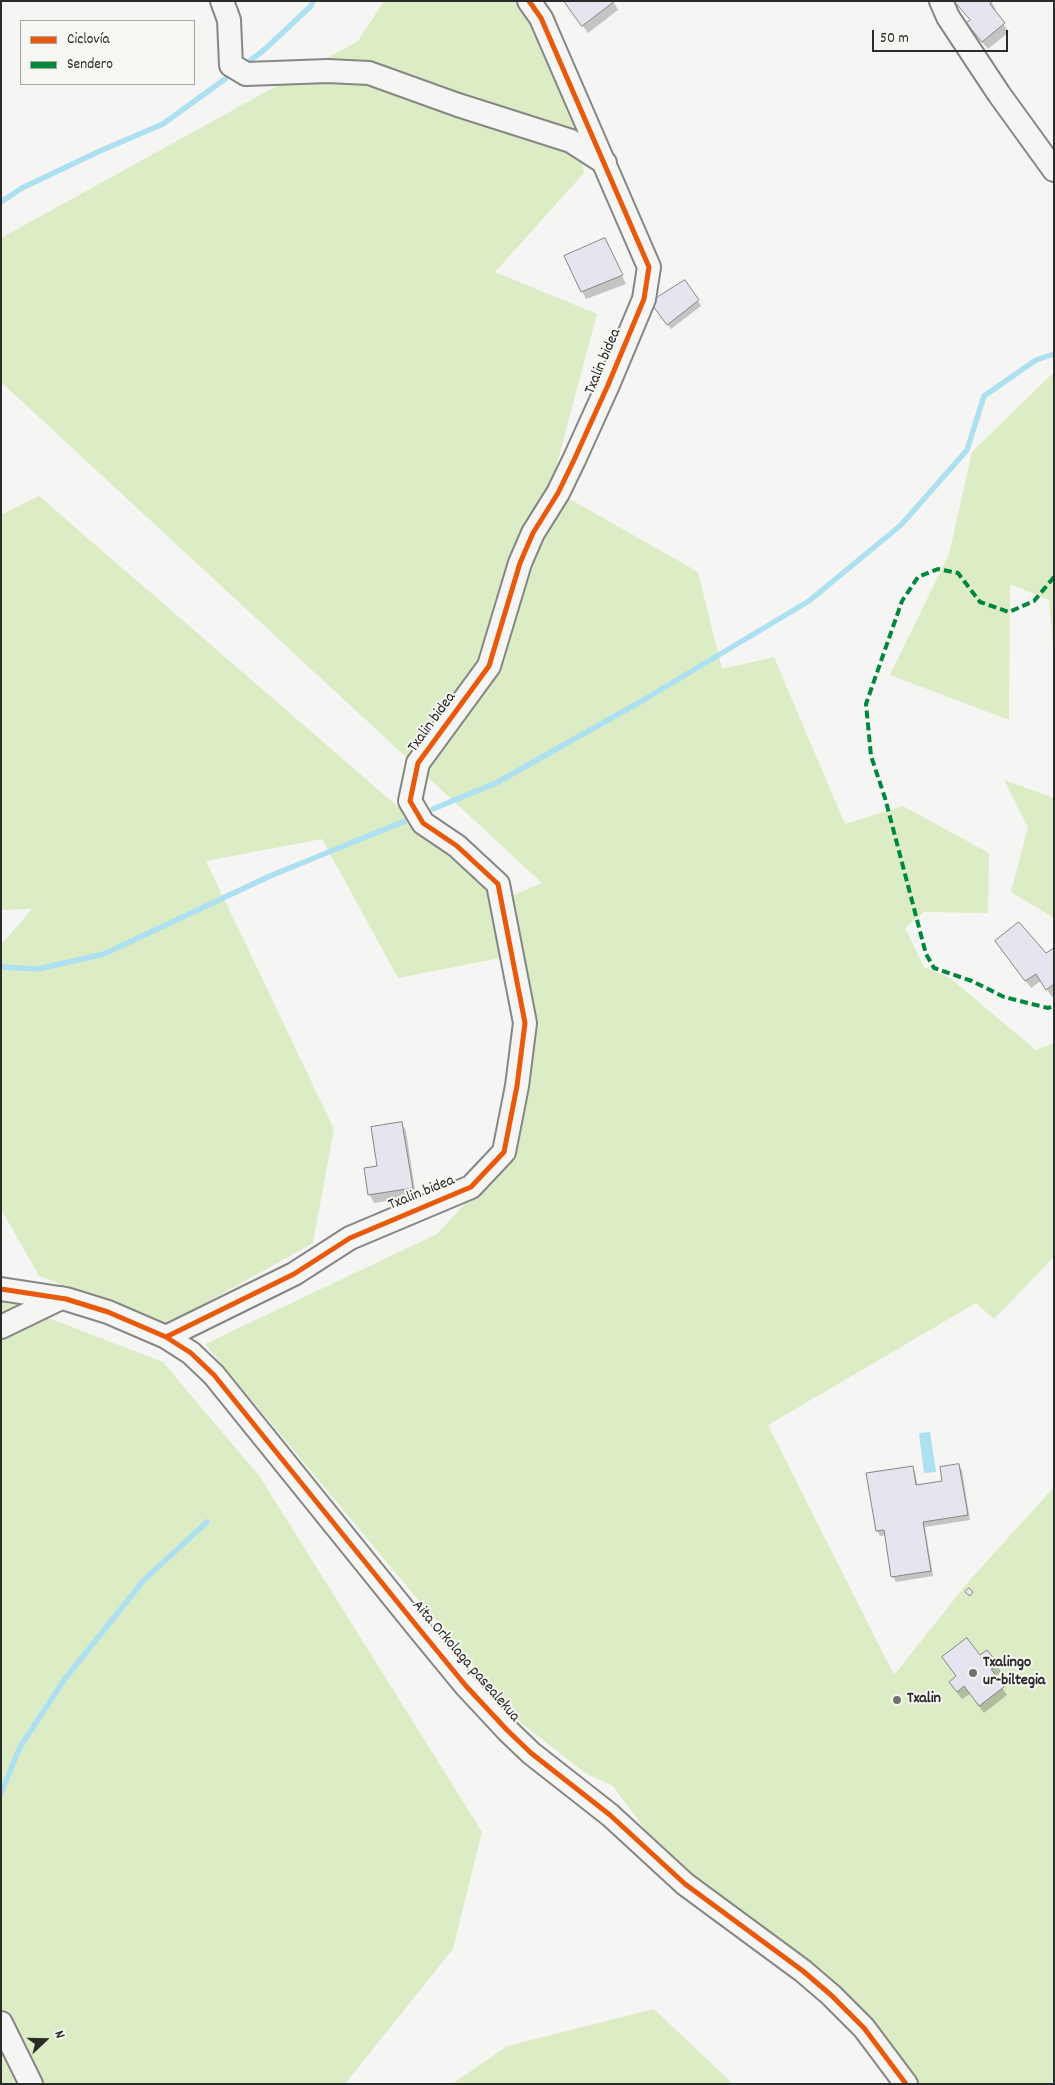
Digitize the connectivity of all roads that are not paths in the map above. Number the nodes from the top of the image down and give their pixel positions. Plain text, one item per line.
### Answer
1 (222, 1) edge
2 (529, 1) edge
3 (941, 1) edge
4 (605, 164) junction
5 (1054, 170) edge
6 (1, 1289) edge
7 (61, 1298) junction
8 (1, 1327) edge
9 (166, 1337) junction
10 (1, 2023) edge
11 (31, 2084) edge
12 (906, 2084) edge

1 - 4 street
2 - 4 street, Txalin bidea
3 - 5 street
4 - 9 street, Txalin bidea
6 - 7 street, Aita Orkolaga pasealekua
7 - 8 street
7 - 9 street, Aita Orkolaga pasealekua
9 - 12 street, Aita Orkolaga pasealekua
10 - 11 street

